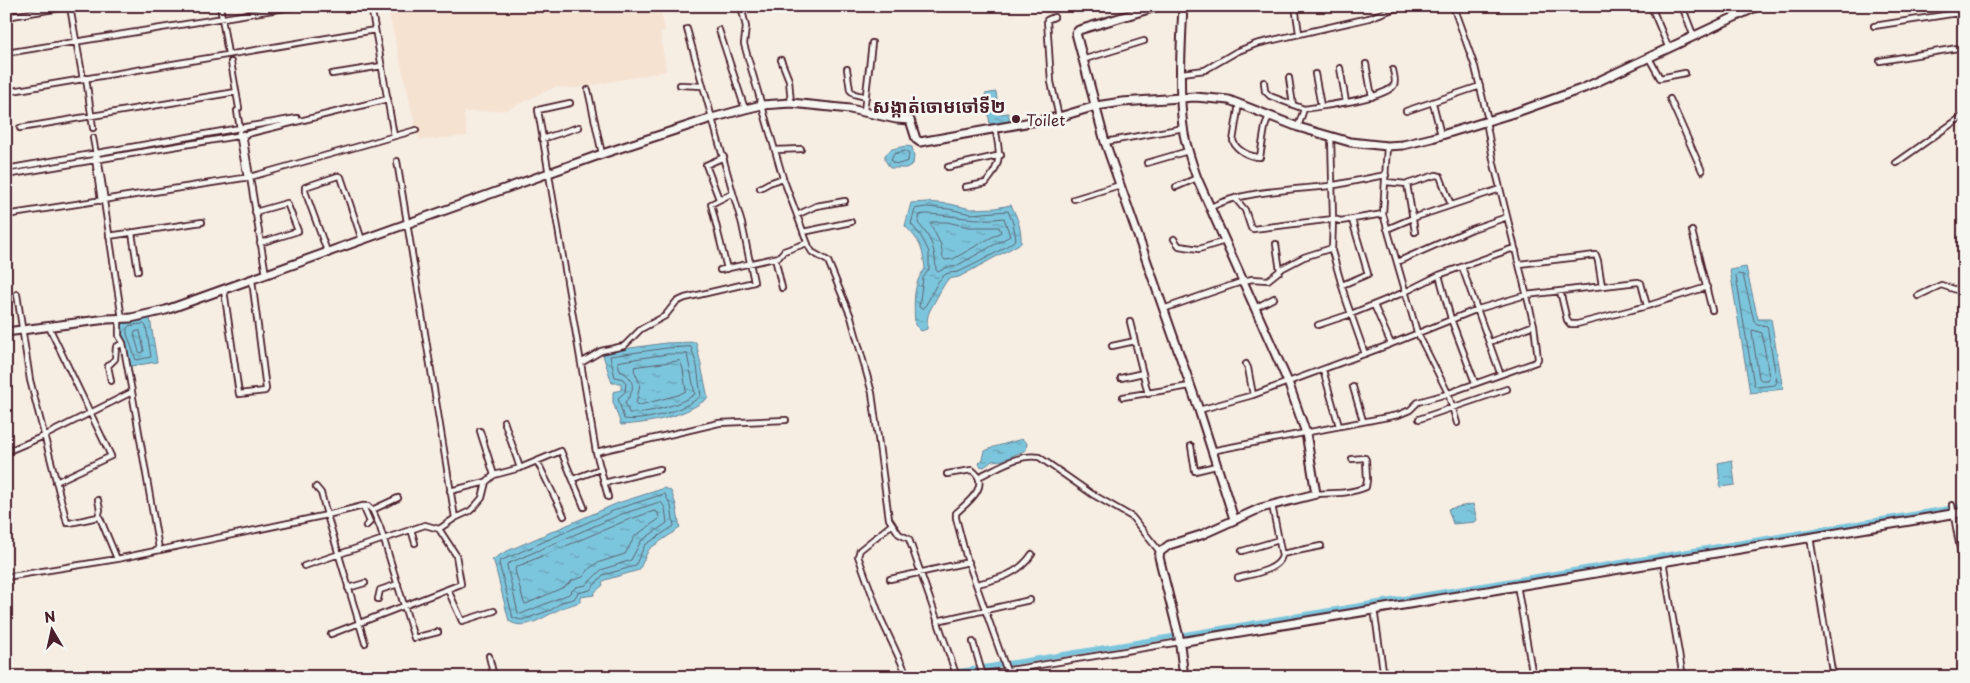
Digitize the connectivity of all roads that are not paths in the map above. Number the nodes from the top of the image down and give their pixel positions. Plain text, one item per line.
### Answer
1 (71, 6) edge
2 (220, 6) edge
3 (298, 6) edge
4 (371, 6) edge
5 (741, 6) edge
6 (1159, 6) edge
7 (1183, 6) edge
8 (1295, 6) edge
9 (1401, 6) edge
10 (1453, 6) edge
11 (1651, 6) edge
12 (1682, 6) edge
13 (1758, 6) edge
14 (1958, 6) edge
15 (1962, 12) edge
16 (6, 17) edge
17 (1054, 17) dead end
18 (222, 18) junction
19 (1874, 26) dead end
20 (687, 29) dead end
21 (376, 30) junction
22 (719, 30) dead end
23 (1299, 33) junction
24 (1694, 37) junction
25 (1964, 38) edge
26 (1144, 41) dead end
27 (76, 42) junction
28 (872, 43) dead end
29 (1964, 47) edge
30 (1669, 48) junction
31 (6, 53) edge
32 (228, 54) junction
33 (1649, 58) junction
34 (781, 60) dead end
35 (1082, 60) junction
36 (1880, 61) dead end
37 (231, 62) dead end
38 (1366, 64) dead end
39 (382, 66) junction
40 (1340, 68) dead end
41 (847, 69) dead end
42 (1393, 70) dead end
43 (1182, 73) junction
44 (1686, 73) dead end
45 (332, 74) dead end
46 (1315, 74) dead end
47 (84, 78) junction
48 (1289, 78) dead end
49 (1264, 82) dead end
50 (680, 85) dead end
51 (703, 86) junction
52 (1480, 86) junction
53 (588, 90) dead end
54 (6, 92) edge
55 (236, 92) junction
56 (866, 97) junction
57 (1182, 97) junction
58 (1372, 97) junction
59 (388, 99) junction
60 (1670, 99) dead end
61 (1346, 102) junction
62 (570, 103) dead end
63 (791, 103) junction
64 (1239, 103) junction
65 (1433, 103) junction
66 (1293, 105) junction
67 (762, 106) junction
68 (1096, 106) junction
69 (1321, 106) junction
70 (745, 109) junction
71 (1304, 109) junction
72 (335, 111) junction
73 (864, 111) junction
74 (1406, 112) dead end
75 (1269, 115) junction
76 (91, 117) junction
77 (1059, 117) junction
78 (1964, 117) edge
79 (712, 118) junction
80 (1487, 120) junction
81 (579, 127) dead end
82 (1298, 127) junction
83 (20, 128) dead end
84 (93, 128) dead end
85 (996, 128) junction
86 (1184, 128) junction
87 (240, 129) junction
88 (416, 130) dead end
89 (241, 135) junction
90 (1441, 135) junction
91 (394, 136) junction
92 (1331, 136) junction
93 (93, 138) dead end
94 (542, 139) junction
95 (1105, 142) junction
96 (1387, 146) junction
97 (801, 149) dead end
98 (775, 150) junction
99 (1188, 151) junction
100 (96, 154) junction
101 (602, 154) junction
102 (1001, 156) junction
103 (724, 157) junction
104 (97, 160) junction
105 (397, 161) dead end
106 (1146, 163) dead end
107 (1896, 163) dead end
108 (948, 167) dead end
109 (6, 169) edge
110 (1702, 171) dead end
111 (548, 174) junction
112 (1386, 174) junction
113 (6, 175) edge
114 (248, 178) junction
115 (783, 178) junction
116 (1197, 178) junction
117 (1386, 182) junction
118 (1407, 184) junction
119 (1332, 185) junction
120 (1120, 186) junction
121 (965, 187) dead end
122 (1176, 187) dead end
123 (760, 188) dead end
124 (1500, 189) junction
125 (733, 193) junction
126 (1235, 198) junction
127 (719, 199) junction
128 (1074, 199) dead end
129 (104, 201) junction
130 (845, 201) dead end
131 (1451, 205) junction
132 (1211, 207) junction
133 (255, 212) junction
134 (1383, 214) junction
135 (6, 215) edge
136 (797, 215) junction
137 (1507, 217) junction
138 (1413, 218) junction
139 (1333, 219) junction
140 (1352, 220) junction
141 (202, 222) dead end
142 (851, 222) dead end
143 (406, 224) junction
144 (1387, 230) junction
145 (1692, 231) dead end
146 (803, 232) junction
147 (1416, 232) dead end
148 (132, 233) junction
149 (109, 236) junction
150 (1174, 239) dead end
151 (362, 240) junction
152 (1226, 241) junction
153 (806, 243) junction
154 (260, 244) junction
155 (1276, 244) dead end
156 (1332, 248) junction
157 (1516, 251) junction
158 (328, 254) junction
159 (775, 258) junction
160 (1397, 262) junction
161 (750, 263) junction
162 (1519, 264) junction
163 (1462, 266) junction
164 (727, 269) junction
165 (720, 270) dead end
166 (138, 271) dead end
167 (1280, 271) junction
168 (1439, 275) junction
169 (266, 276) junction
170 (252, 280) junction
171 (1244, 281) junction
172 (1342, 285) junction
173 (1602, 286) junction
174 (1707, 287) junction
175 (782, 288) dead end
176 (1964, 289) edge
177 (224, 290) junction
178 (1560, 291) junction
179 (1405, 292) junction
180 (17, 294) dead end
181 (1526, 295) junction
182 (1918, 296) dead end
183 (1274, 298) dead end
184 (1374, 305) junction
185 (1647, 306) junction
186 (1255, 308) junction
187 (1163, 309) junction
188 (1478, 309) junction
189 (1712, 310) dead end
190 (1351, 314) junction
191 (120, 319) junction
192 (1451, 319) junction
193 (1130, 322) dead end
194 (1318, 325) dead end
195 (1534, 325) junction
196 (49, 327) junction
197 (21, 331) junction
198 (6, 332) edge
199 (1418, 332) junction
200 (1135, 340) junction
201 (1490, 342) junction
202 (123, 343) junction
203 (1391, 344) junction
204 (1112, 346) dead end
205 (1365, 354) junction
206 (581, 363) junction
207 (1246, 364) dead end
208 (1323, 370) junction
209 (1142, 373) junction
210 (1500, 373) junction
211 (1120, 378) dead end
212 (111, 381) dead end
213 (1288, 382) junction
214 (1475, 383) junction
215 (1190, 386) junction
216 (1353, 387) dead end
217 (1506, 390) dead end
218 (132, 392) junction
219 (1448, 393) junction
220 (1148, 394) junction
221 (1253, 395) junction
222 (1123, 397) dead end
223 (1452, 406) junction
224 (1198, 410) junction
225 (91, 412) junction
226 (1419, 419) dead end
227 (786, 420) dead end
228 (504, 421) dead end
229 (1363, 421) junction
230 (1457, 423) dead end
231 (1339, 426) junction
232 (480, 431) dead end
233 (1306, 433) junction
234 (44, 436) junction
235 (1191, 446) dead end
236 (1211, 451) junction
237 (6, 452) edge
238 (596, 452) junction
239 (1352, 459) dead end
240 (537, 461) junction
241 (1216, 466) junction
242 (520, 468) junction
243 (600, 469) junction
244 (660, 469) dead end
245 (947, 474) dead end
246 (494, 475) junction
247 (978, 477) junction
248 (573, 479) junction
249 (56, 482) junction
250 (486, 482) junction
251 (604, 483) junction
252 (316, 487) dead end
253 (450, 491) junction
254 (1316, 494) junction
255 (608, 497) dead end
256 (398, 498) dead end
257 (98, 500) dead end
258 (1272, 505) junction
259 (363, 506) junction
260 (584, 507) dead end
261 (1953, 509) junction
262 (372, 510) junction
263 (1964, 512) edge
264 (327, 514) junction
265 (564, 516) dead end
266 (98, 517) junction
267 (455, 518) junction
268 (1234, 519) junction
269 (891, 525) junction
270 (366, 526) dead end
271 (439, 529) junction
272 (411, 530) junction
273 (1810, 537) junction
274 (384, 539) junction
275 (1279, 540) junction
276 (415, 542) dead end
277 (1321, 546) dead end
278 (160, 549) junction
279 (1160, 552) junction
280 (1242, 552) dead end
281 (338, 554) junction
282 (1032, 554) dead end
283 (1282, 554) junction
284 (117, 559) junction
285 (1663, 561) junction
286 (969, 562) junction
287 (304, 566) dead end
288 (1964, 571) edge
289 (921, 573) junction
290 (6, 577) edge
291 (1238, 578) dead end
292 (890, 579) dead end
293 (365, 583) dead end
294 (398, 584) junction
295 (977, 584) junction
296 (1517, 586) junction
297 (348, 588) junction
298 (448, 590) junction
299 (378, 599) dead end
300 (1030, 600) dead end
301 (405, 607) junction
302 (1374, 609) junction
303 (494, 611) dead end
304 (986, 611) junction
305 (937, 621) junction
306 (360, 624) junction
307 (438, 632) dead end
308 (331, 634) dead end
309 (1179, 637) junction
310 (973, 642) dead end
311 (365, 643) dead end
312 (489, 656) dead end
313 (1006, 666) junction
314 (982, 672) edge
315 (956, 673) edge
316 (494, 677) edge
317 (908, 677) edge
318 (967, 677) edge
319 (1009, 677) edge
320 (1184, 677) edge
321 (1384, 677) edge
322 (1532, 677) edge
323 (1683, 677) edge
324 (1832, 677) edge

1 - 16 street
1 - 27 street
2 - 18 street
3 - 18 street
4 - 21 street
5 - 67 street
6 - 35 street
7 - 43 street
8 - 23 street
9 - 23 street
10 - 52 street
11 - 30 street
12 - 24 street
13 - 24 street
14 - 15 street
15 - 19 street
15 - 25 street
17 - 77 street
18 - 27 street
18 - 32 street
20 - 51 street
21 - 32 street
21 - 39 street
22 - 70 street
23 - 43 street
24 - 30 street
26 - 35 street
27 - 31 street
27 - 47 street
28 - 56 street
29 - 36 street
30 - 33 street
32 - 47 street
33 - 44 street
33 - 80 street
34 - 63 street
35 - 68 street
37 - 55 street
38 - 58 street
39 - 45 street
39 - 59 street
40 - 61 street
41 - 56 street
42 - 58 street
43 - 57 street
46 - 69 street
47 - 54 street
47 - 76 street
48 - 66 street
49 - 66 street
50 - 51 street
51 - 79 street
52 - 65 street
52 - 80 street
53 - 101 street
55 - 76 street
55 - 87 street
56 - 73 street
57 - 64 street
57 - 68 street
57 - 86 street
58 - 61 street
59 - 72 street
59 - 91 street
60 - 110 street
61 - 69 street
62 - 94 street
63 - 67 street
63 - 73 street
64 - 75 street
64 - 75 street
65 - 74 street
65 - 90 street
66 - 71 street
67 - 70 street
67 - 98 street
68 - 77 street
68 - 95 street
69 - 71 street
70 - 79 street
71 - 82 street
72 - 87 street
72 - 89 street
73 - 85 street
75 - 82 street
76 - 83 street
76 - 84 street
77 - 85 street
78 - 107 street
79 - 101 street
79 - 103 street
80 - 90 street
80 - 124 street
81 - 94 street
82 - 92 street
85 - 102 street
86 - 95 street
86 - 99 street
87 - 89 street
87 - 100 street
88 - 91 street
89 - 104 street
89 - 114 street
90 - 96 street
91 - 114 street
92 - 96 street
92 - 119 street
93 - 100 street
94 - 111 street
95 - 120 street
96 - 112 street
97 - 98 street
98 - 115 street
99 - 106 street
99 - 116 street
100 - 104 street
100 - 109 street
101 - 111 street
102 - 108 street
102 - 121 street
103 - 125 street
103 - 127 street
104 - 113 street
104 - 129 street
105 - 143 street
111 - 143 street
111 - 206 street
112 - 117 street
112 - 119 street
114 - 129 street
114 - 133 street
115 - 123 street
115 - 136 street
116 - 122 street
116 - 132 street
117 - 118 street
117 - 134 street
118 - 131 street
118 - 138 street
119 - 126 street
119 - 139 street
120 - 128 street
120 - 187 street
124 - 131 street
124 - 137 street
125 - 127 street
125 - 161 street
126 - 132 street
126 - 139 street
127 - 164 street
129 - 135 street
129 - 149 street
130 - 136 street
131 - 138 street
132 - 152 street
133 - 154 street
133 - 154 street
134 - 140 street
134 - 144 street
136 - 146 street
137 - 157 street
137 - 160 street
138 - 144 street
138 - 147 street
139 - 140 street
139 - 156 street
140 - 172 street
141 - 148 street
142 - 146 street
143 - 151 street
143 - 253 street
144 - 160 street
145 - 174 street
146 - 153 street
148 - 149 street
148 - 166 street
149 - 191 street
150 - 152 street
151 - 158 street
151 - 158 street
152 - 171 street
153 - 159 street
153 - 269 street
154 - 169 street
155 - 167 street
156 - 167 street
156 - 172 street
157 - 162 street
157 - 163 street
158 - 169 street
159 - 161 street
159 - 175 street
160 - 179 street
161 - 164 street
161 - 206 street
162 - 173 street
162 - 181 street
163 - 168 street
163 - 188 street
164 - 165 street
167 - 171 street
168 - 179 street
168 - 192 street
169 - 170 street
170 - 177 street
170 - 177 street
171 - 186 street
171 - 187 street
172 - 190 street
173 - 178 street
173 - 185 street
174 - 185 street
174 - 189 street
176 - 182 street
177 - 191 street
178 - 181 street
178 - 185 street
179 - 184 street
179 - 199 street
180 - 197 street
181 - 188 street
181 - 195 street
183 - 186 street
184 - 190 street
184 - 203 street
186 - 213 street
187 - 215 street
188 - 192 street
188 - 201 street
190 - 194 street
190 - 205 street
191 - 196 street
191 - 202 street
192 - 199 street
192 - 214 street
193 - 200 street
195 - 201 street
195 - 210 street
196 - 197 street
196 - 225 street
197 - 198 street
197 - 234 street
199 - 203 street
199 - 219 street
200 - 204 street
200 - 209 street
201 - 210 street
202 - 212 street
202 - 218 street
203 - 205 street
205 - 208 street
206 - 238 street
207 - 221 street
208 - 213 street
208 - 231 street
209 - 211 street
209 - 220 street
210 - 214 street
213 - 221 street
213 - 233 street
214 - 219 street
215 - 220 street
215 - 224 street
216 - 229 street
217 - 223 street
218 - 225 street
218 - 278 street
219 - 223 street
219 - 229 street
220 - 222 street
221 - 224 street
223 - 226 street
223 - 230 street
224 - 236 street
225 - 234 street
225 - 249 street
227 - 238 street
228 - 242 street
229 - 231 street
231 - 233 street
232 - 246 street
233 - 236 street
233 - 254 street
234 - 237 street
234 - 249 street
235 - 241 street
236 - 241 street
238 - 243 street
239 - 254 street
240 - 242 street
240 - 248 street
240 - 265 street
241 - 268 street
242 - 246 street
243 - 248 street
243 - 251 street
244 - 251 street
245 - 247 street
246 - 250 street
247 - 279 street
247 - 286 street
248 - 260 street
249 - 266 street
250 - 253 street
250 - 267 street
251 - 255 street
252 - 264 street
253 - 267 street
254 - 258 street
256 - 262 street
257 - 266 street
258 - 268 street
258 - 275 street
259 - 262 street
259 - 264 street
259 - 270 street
261 - 263 street
261 - 273 street
261 - 288 street
262 - 274 street
264 - 278 street
264 - 281 street
266 - 284 street
267 - 271 street
268 - 279 street
269 - 289 street
269 - 317 street
271 - 272 street
271 - 298 street
272 - 274 street
272 - 276 street
273 - 285 street
273 - 324 street
274 - 281 street
274 - 294 street
275 - 280 street
275 - 283 street
277 - 283 street
278 - 284 street
279 - 309 street
281 - 287 street
281 - 297 street
282 - 295 street
283 - 291 street
284 - 290 street
285 - 296 street
285 - 323 street
286 - 289 street
286 - 295 street
289 - 292 street
289 - 305 street
293 - 297 street
294 - 299 street
294 - 301 street
295 - 304 street
296 - 302 street
296 - 322 street
297 - 306 street
298 - 301 street
298 - 303 street
300 - 304 street
301 - 306 street
301 - 307 street
302 - 309 street
302 - 321 street
304 - 305 street
304 - 313 street
305 - 315 street
306 - 308 street
306 - 311 street
309 - 313 street
309 - 320 street
310 - 314 street
312 - 316 street
313 - 314 street
313 - 319 street
314 - 318 street

